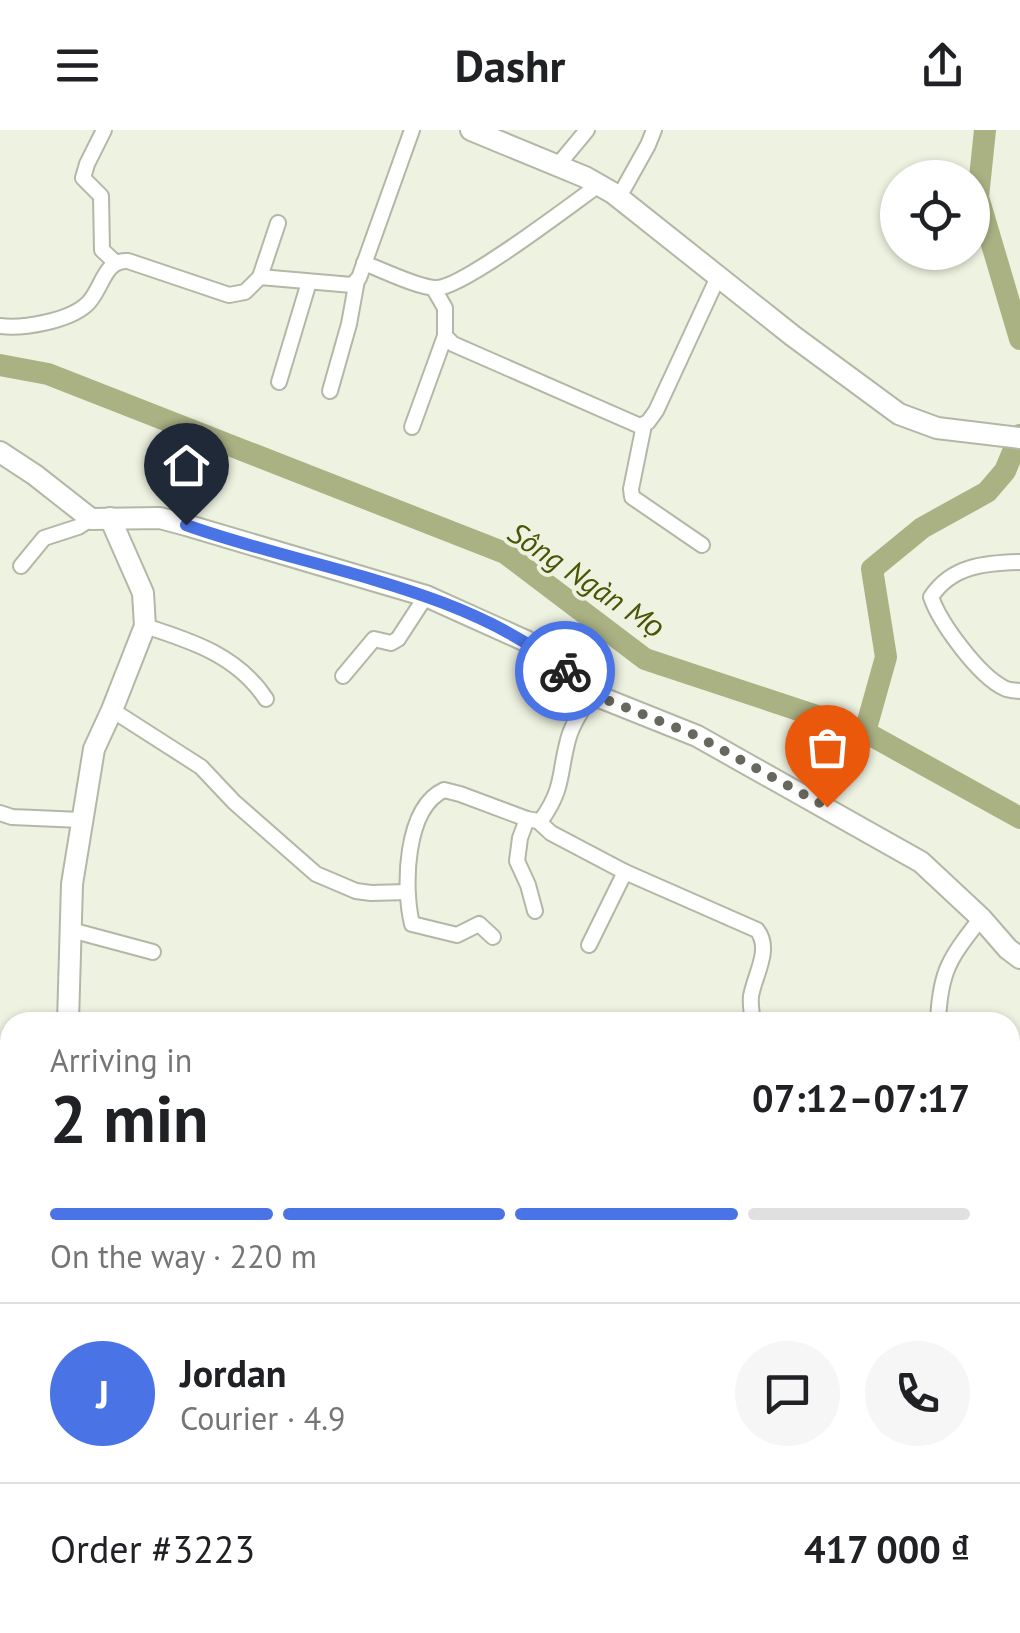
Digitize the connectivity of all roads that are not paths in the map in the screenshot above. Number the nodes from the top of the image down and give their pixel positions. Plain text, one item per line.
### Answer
1 (104, 130) edge
2 (412, 130) edge
3 (471, 130) edge
4 (587, 130) edge
5 (654, 130) edge
6 (558, 165) junction
7 (600, 184) junction
8 (619, 197) junction
9 (278, 222) dead end
10 (114, 262) junction
11 (364, 263) junction
12 (260, 276) junction
13 (718, 277) junction
14 (358, 280) junction
15 (309, 282) junction
16 (434, 289) junction
17 (0, 326) edge
18 (445, 336) junction
19 (278, 382) dead end
20 (330, 391) dead end
21 (644, 425) junction
22 (412, 427) dead end
23 (1020, 438) edge
24 (0, 452) edge
25 (100, 518) junction
26 (702, 545) dead end
27 (1020, 562) edge
28 (22, 566) dead end
29 (426, 596) junction
30 (145, 626) junction
31 (343, 676) dead end
32 (1020, 691) edge
33 (592, 694) junction
34 (266, 700) dead end
35 (112, 710) junction
36 (0, 814) edge
37 (81, 820) junction
38 (533, 820) junction
39 (625, 872) junction
40 (407, 892) junction
41 (535, 911) dead end
42 (982, 918) junction
43 (70, 930) junction
44 (493, 938) dead end
45 (589, 945) dead end
46 (152, 952) dead end
47 (1020, 958) edge
48 (68, 1012) edge
49 (752, 1012) edge
50 (939, 1012) edge

1 - 10 street
2 - 11 street
3 - 6 street
4 - 6 street
5 - 8 street
6 - 7 street
7 - 8 street
7 - 16 street
8 - 13 street
9 - 12 street
10 - 12 street
10 - 17 street
11 - 14 street
11 - 16 street
12 - 15 street
13 - 21 street
13 - 23 street
14 - 15 street
14 - 20 street
15 - 19 street
16 - 18 street
18 - 21 street
18 - 22 street
21 - 26 street
24 - 25 street
25 - 28 street
25 - 29 street
25 - 30 street
27 - 32 street
29 - 31 street
29 - 33 street
30 - 34 street
30 - 35 street
33 - 38 street
33 - 42 street
35 - 37 street
35 - 40 street
36 - 37 street
37 - 43 street
38 - 39 street
38 - 40 street
38 - 41 street
39 - 45 street
39 - 49 street
40 - 44 street
42 - 47 street
42 - 50 street
43 - 46 street
43 - 48 street

